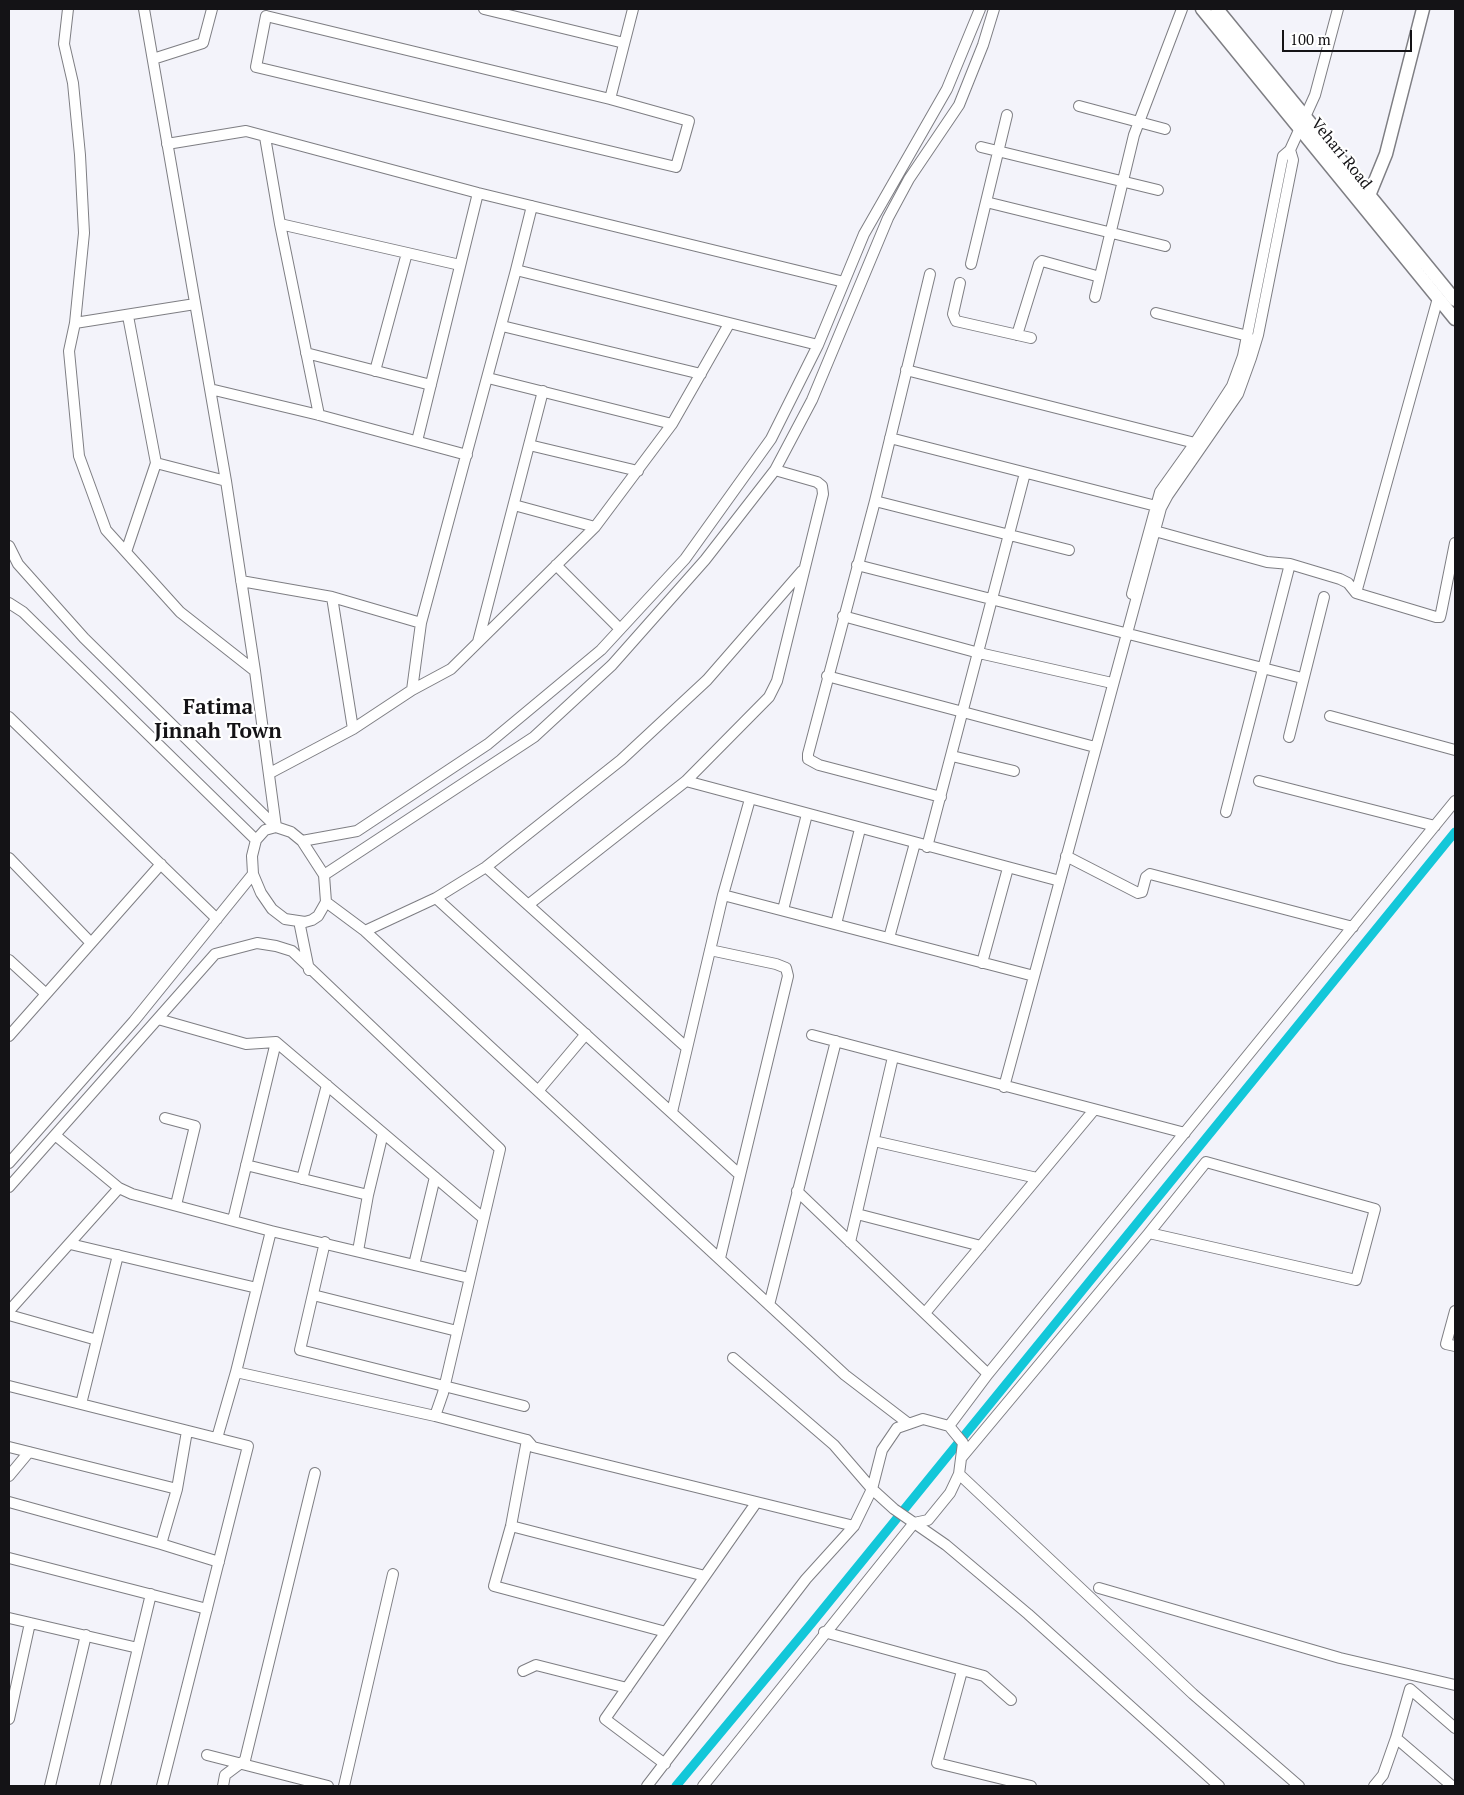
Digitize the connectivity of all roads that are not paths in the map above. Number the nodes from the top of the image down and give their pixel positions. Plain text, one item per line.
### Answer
1 (68, 9) edge
2 (144, 9) edge
3 (212, 9) edge
4 (484, 9) edge
5 (633, 9) edge
6 (980, 9) edge
7 (994, 9) edge
8 (1182, 9) edge
9 (1202, 9) edge
10 (1217, 9) edge
11 (1338, 9) edge
12 (1424, 9) edge
13 (267, 12) edge
14 (624, 43) junction
15 (153, 59) junction
16 (610, 99) junction
17 (1079, 106) dead end
18 (1007, 115) dead end
19 (1138, 122) junction
20 (1302, 122) junction
21 (1165, 130) dead end
22 (265, 136) junction
23 (167, 144) junction
24 (981, 147) dead end
25 (1290, 150) junction
26 (998, 151) junction
27 (1122, 181) junction
28 (1158, 190) dead end
29 (478, 193) junction
30 (986, 202) junction
31 (1367, 202) junction
32 (532, 206) junction
33 (280, 224) junction
34 (1110, 232) junction
35 (1165, 246) dead end
36 (407, 253) junction
37 (971, 264) dead end
38 (460, 265) junction
39 (516, 270) junction
40 (930, 274) dead end
41 (1100, 277) junction
42 (844, 282) junction
43 (960, 283) dead end
44 (1095, 296) dead end
45 (1438, 298) junction
46 (1455, 300) edge
47 (196, 304) junction
48 (1156, 313) dead end
49 (128, 316) junction
50 (1455, 319) edge
51 (75, 323) junction
52 (729, 324) junction
53 (502, 326) junction
54 (1017, 335) junction
55 (1248, 336) junction
56 (1031, 338) dead end
57 (818, 345) junction
58 (306, 353) junction
59 (906, 370) junction
60 (375, 371) junction
61 (701, 374) junction
62 (488, 378) junction
63 (431, 385) junction
64 (210, 389) junction
65 (543, 391) junction
66 (319, 415) junction
67 (672, 424) junction
68 (890, 438) junction
69 (417, 441) junction
70 (1195, 443) junction
71 (529, 445) junction
72 (467, 455) junction
73 (156, 463) junction
74 (774, 470) junction
75 (638, 471) junction
76 (1025, 473) junction
77 (226, 482) junction
78 (874, 500) junction
79 (514, 505) junction
80 (1158, 506) junction
81 (595, 527) junction
82 (1154, 530) junction
83 (1010, 534) junction
84 (1455, 543) edge
85 (9, 546) edge
86 (1069, 550) dead end
87 (126, 552) junction
88 (9, 554) edge
89 (18, 564) junction
90 (1290, 564) junction
91 (556, 565) junction
92 (857, 565) junction
93 (804, 568) junction
94 (241, 581) junction
95 (1356, 593) junction
96 (332, 597) junction
97 (1324, 597) dead end
98 (993, 600) junction
99 (9, 603) edge
100 (843, 616) junction
101 (422, 623) junction
102 (620, 629) junction
103 (1126, 631) junction
104 (478, 642) junction
105 (980, 652) junction
106 (1262, 667) junction
107 (255, 670) junction
108 (827, 676) junction
109 (1302, 678) junction
110 (1112, 683) junction
111 (412, 690) junction
112 (964, 712) junction
113 (1330, 716) dead end
114 (9, 717) edge
115 (353, 729) junction
116 (1289, 737) dead end
117 (1095, 747) junction
118 (1455, 750) edge
119 (952, 756) junction
120 (1014, 772) dead end
121 (270, 773) junction
122 (1259, 780) dead end
123 (686, 781) junction
124 (941, 796) junction
125 (750, 799) junction
126 (1455, 801) edge
127 (1226, 812) dead end
128 (807, 814) junction
129 (1435, 826) junction
130 (276, 827) junction
131 (860, 828) junction
132 (256, 840) junction
133 (302, 841) junction
134 (915, 843) junction
135 (927, 847) junction
136 (1066, 856) junction
137 (9, 858) edge
138 (161, 864) junction
139 (486, 867) junction
140 (1008, 868) junction
141 (253, 874) junction
142 (324, 875) junction
143 (1060, 881) junction
144 (723, 894) junction
145 (436, 898) junction
146 (326, 902) junction
147 (528, 905) junction
148 (783, 910) junction
149 (217, 919) junction
150 (298, 921) junction
151 (836, 924) junction
152 (1353, 927) junction
153 (365, 931) junction
154 (889, 938) junction
155 (92, 943) junction
156 (710, 950) junction
157 (9, 960) edge
158 (982, 963) junction
159 (310, 970) junction
160 (1034, 976) junction
161 (46, 994) junction
162 (158, 1019) junction
163 (586, 1034) junction
164 (812, 1035) dead end
165 (9, 1036) edge
166 (836, 1041) junction
167 (276, 1042) junction
168 (687, 1048) junction
169 (894, 1057) junction
170 (327, 1085) junction
171 (1004, 1087) junction
172 (538, 1091) junction
173 (1094, 1110) junction
174 (672, 1112) junction
175 (165, 1118) dead end
176 (383, 1133) junction
177 (1185, 1133) junction
178 (55, 1135) junction
179 (874, 1141) junction
180 (9, 1163) edge
181 (246, 1165) junction
182 (740, 1175) junction
183 (435, 1177) junction
184 (1037, 1178) junction
185 (302, 1179) junction
186 (9, 1187) edge
187 (119, 1188) junction
188 (798, 1191) junction
189 (368, 1195) junction
190 (176, 1205) junction
191 (857, 1214) junction
192 (483, 1218) junction
193 (233, 1220) junction
194 (272, 1231) junction
195 (1149, 1233) junction
196 (325, 1242) junction
197 (850, 1242) junction
198 (70, 1244) junction
199 (981, 1246) junction
200 (358, 1251) junction
201 (118, 1255) junction
202 (720, 1258) junction
203 (414, 1265) junction
204 (469, 1278) junction
205 (257, 1288) junction
206 (313, 1295) junction
207 (769, 1305) junction
208 (1455, 1311) edge
209 (9, 1313) edge
210 (925, 1313) junction
211 (457, 1330) junction
212 (97, 1340) junction
213 (1455, 1346) edge
214 (733, 1358) dead end
215 (236, 1372) junction
216 (988, 1374) junction
217 (9, 1386) edge
218 (444, 1386) junction
219 (81, 1404) junction
220 (524, 1406) dead end
221 (436, 1416) junction
222 (909, 1424) junction
223 (950, 1426) junction
224 (187, 1431) junction
225 (217, 1438) junction
226 (527, 1440) junction
227 (9, 1446) edge
228 (28, 1452) junction
229 (962, 1457) junction
230 (315, 1473) dead end
231 (959, 1474) junction
232 (9, 1476) edge
233 (177, 1489) junction
234 (872, 1489) junction
235 (9, 1502) edge
236 (756, 1503) junction
237 (914, 1523) junction
238 (511, 1526) junction
239 (854, 1526) junction
240 (160, 1544) junction
241 (9, 1558) edge
242 (219, 1562) junction
243 (393, 1574) dead end
244 (705, 1576) junction
245 (1099, 1588) dead end
246 (150, 1594) junction
247 (207, 1609) junction
248 (9, 1618) edge
249 (30, 1623) junction
250 (666, 1632) junction
251 (824, 1632) junction
252 (86, 1636) junction
253 (138, 1648) junction
254 (9, 1670) edge
255 (523, 1671) dead end
256 (962, 1671) junction
257 (20, 1673) junction
258 (1455, 1685) edge
259 (627, 1688) junction
260 (1011, 1700) dead end
261 (9, 1718) edge
262 (1455, 1728) edge
263 (1396, 1738) junction
264 (207, 1755) dead end
265 (240, 1764) junction
266 (664, 1764) junction
267 (50, 1786) edge
268 (105, 1786) edge
269 (162, 1786) edge
270 (223, 1786) edge
271 (328, 1786) edge
272 (344, 1786) edge
273 (647, 1786) edge
274 (703, 1786) edge
275 (1031, 1786) edge
276 (1219, 1786) edge
277 (1299, 1786) edge
278 (1374, 1786) edge
279 (1452, 1786) edge

1 - 51 street
2 - 15 street
3 - 15 street
4 - 14 street
5 - 14 street
6 - 42 street
7 - 74 street
8 - 19 street
9 - 20 main road, Vehari Road
10 - 20 main road, Vehari Road
11 - 20 street
12 - 31 main road
13 - 16 street
13 - 16 street
14 - 16 street
15 - 23 street
17 - 19 street
18 - 26 street
19 - 21 street
19 - 27 street
20 - 25 street
20 - 31 main road, Vehari Road
22 - 23 street
22 - 29 street
22 - 33 street
23 - 47 street
24 - 26 street
25 - 55 street
25 - 80 street
26 - 27 street
26 - 30 street
27 - 28 street
27 - 34 street
29 - 32 street
29 - 38 street
30 - 34 street
30 - 37 street
31 - 45 main road, Vehari Road
31 - 46 main road, Vehari Road
32 - 39 street
32 - 42 street
33 - 36 street
33 - 58 street
34 - 35 street
34 - 41 street
36 - 38 street
36 - 60 street
38 - 63 street
39 - 52 street
39 - 53 street
40 - 59 street
41 - 44 street
41 - 54 street
42 - 57 street
43 - 54 street
45 - 50 main road, Vehari Road
45 - 95 street
47 - 49 street
47 - 64 street
48 - 55 street
49 - 51 street
49 - 73 street
51 - 87 street
52 - 57 street
52 - 61 street
53 - 61 street
53 - 62 street
54 - 56 street
55 - 70 street
57 - 102 street
58 - 60 street
58 - 66 street
59 - 68 street
59 - 70 street
60 - 63 street
61 - 67 street
62 - 65 street
62 - 72 street
63 - 69 street
64 - 66 street
64 - 77 street
65 - 67 street
65 - 71 street
66 - 69 street
67 - 75 street
68 - 76 street
68 - 78 street
69 - 72 street
70 - 80 street
71 - 75 street
71 - 79 street
72 - 101 street
73 - 77 street
73 - 87 street
74 - 93 street
74 - 142 street
75 - 81 street
76 - 80 street
76 - 83 street
77 - 94 street
78 - 83 street
78 - 92 street
79 - 81 street
79 - 104 street
80 - 82 street
80 - 103 street
81 - 91 street
82 - 90 street
82 - 103 street
83 - 86 street
83 - 98 street
84 - 95 street
85 - 89 street
87 - 107 street
88 - 89 street
89 - 130 street
90 - 95 street
90 - 106 street
91 - 102 street
91 - 104 street
92 - 98 street
92 - 100 street
93 - 123 street
93 - 139 street
94 - 96 street
94 - 107 street
96 - 101 street
96 - 115 street
97 - 109 street
98 - 103 street
98 - 105 street
99 - 132 street
100 - 105 street
100 - 108 street
101 - 111 street
102 - 133 street
103 - 106 street
103 - 110 street
104 - 111 street
105 - 110 street
105 - 112 street
106 - 109 street
106 - 127 street
107 - 121 street
108 - 112 street
108 - 124 street
109 - 116 street
110 - 117 street
111 - 115 street
112 - 117 street
112 - 119 street
113 - 118 street
114 - 138 street
115 - 121 street
117 - 136 street
119 - 120 street
119 - 124 street
121 - 130 street
122 - 129 street
123 - 125 street
123 - 147 street
124 - 135 street
125 - 128 street
125 - 144 street
126 - 129 street
128 - 131 street
128 - 148 street
129 - 152 street
130 - 132 street
130 - 133 street
131 - 134 street
131 - 151 street
132 - 141 street
133 - 142 street
134 - 135 street
134 - 154 street
135 - 140 street
136 - 143 street
136 - 152 street
137 - 155 street
138 - 149 street
138 - 155 street
139 - 145 street
139 - 147 street
140 - 143 street
140 - 158 street
141 - 149 street
141 - 150 street
142 - 146 street
143 - 160 street
144 - 148 street
144 - 156 street
145 - 153 street
145 - 163 street
146 - 150 street
146 - 153 street
147 - 168 street
148 - 151 street
149 - 180 street
150 - 159 street
151 - 154 street
152 - 177 street
153 - 172 street
154 - 158 street
155 - 161 street
156 - 168 street
156 - 182 street
157 - 161 street
158 - 160 street
159 - 162 street
159 - 192 street
160 - 171 street
161 - 165 street
162 - 167 street
162 - 178 street
163 - 172 street
163 - 174 street
164 - 166 street
166 - 169 street
166 - 188 street
167 - 170 street
167 - 181 street
168 - 174 street
169 - 171 street
169 - 179 street
170 - 176 street
170 - 185 street
171 - 173 street
172 - 202 street
173 - 177 street
173 - 184 street
174 - 182 street
175 - 190 street
176 - 183 street
176 - 189 street
177 - 216 street
178 - 186 street
178 - 187 street
179 - 184 street
179 - 191 street
181 - 185 street
181 - 193 street
182 - 202 street
183 - 192 street
183 - 203 street
184 - 199 street
185 - 189 street
187 - 190 street
187 - 198 street
188 - 197 street
188 - 207 street
189 - 200 street
190 - 193 street
191 - 197 street
191 - 199 street
192 - 204 street
193 - 194 street
194 - 196 street
194 - 205 street
195 - 195 street
195 - 229 street
196 - 200 street
196 - 206 street
197 - 210 street
198 - 201 street
198 - 209 street
199 - 210 street
200 - 203 street
201 - 205 street
201 - 212 street
202 - 207 street
203 - 204 street
204 - 211 street
205 - 215 street
206 - 211 street
206 - 218 street
207 - 222 street
208 - 213 street
209 - 212 street
210 - 216 street
211 - 218 street
212 - 219 street
214 - 234 street
215 - 221 street
215 - 225 street
216 - 223 street
217 - 219 street
218 - 220 street
218 - 221 street
219 - 224 street
221 - 226 street
222 - 223 street
222 - 234 street
223 - 229 street
224 - 225 street
224 - 233 street
225 - 242 street
226 - 236 street
226 - 238 street
227 - 228 street
228 - 232 street
228 - 233 street
229 - 231 street
230 - 265 street
231 - 237 street
231 - 277 street
233 - 240 street
234 - 237 street
234 - 239 street
235 - 240 street
236 - 239 street
236 - 244 street
237 - 251 street
237 - 276 street
238 - 244 street
238 - 250 street
239 - 266 street
240 - 242 street
241 - 246 street
242 - 247 street
243 - 272 street
244 - 250 street
245 - 258 street
246 - 247 street
246 - 253 street
247 - 269 street
248 - 249 street
249 - 252 street
249 - 257 street
250 - 259 street
251 - 256 street
251 - 274 street
252 - 253 street
252 - 267 street
253 - 268 street
254 - 257 street
255 - 259 street
256 - 260 street
256 - 275 street
257 - 261 street
259 - 266 street
262 - 263 street
263 - 278 street
263 - 279 street
264 - 265 street
265 - 270 street
265 - 271 street
266 - 273 street

